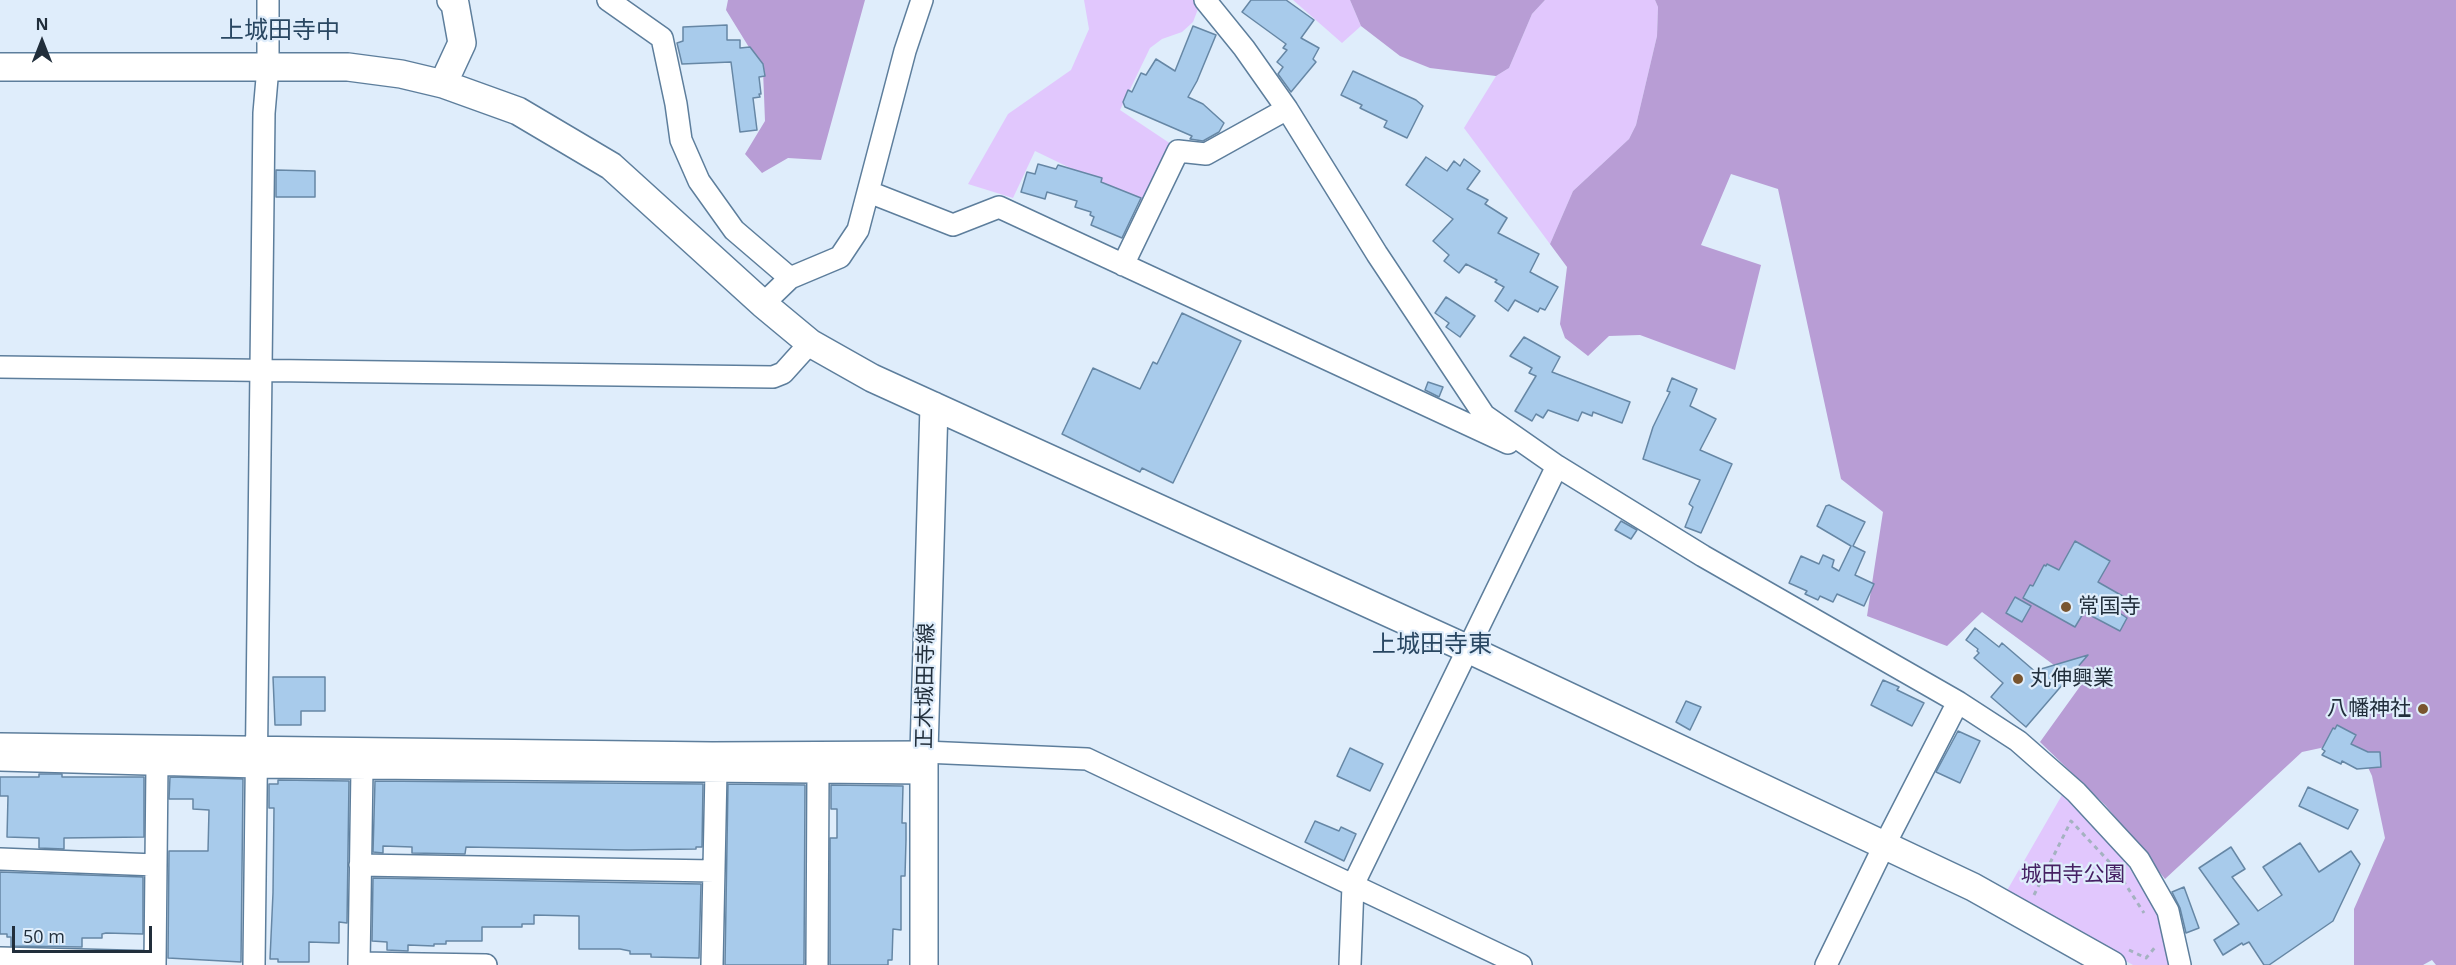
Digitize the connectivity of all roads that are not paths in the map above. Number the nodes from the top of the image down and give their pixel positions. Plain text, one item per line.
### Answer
1 (268, 0) edge
2 (451, 0) edge
3 (608, 0) edge
4 (922, 0) edge
5 (1205, 0) edge
6 (0, 67) edge
7 (268, 68) junction
8 (443, 84) junction
9 (1287, 109) junction
10 (869, 192) junction
11 (1123, 265) junction
12 (790, 278) junction
13 (763, 304) junction
14 (810, 343) junction
15 (0, 367) edge
16 (262, 369) junction
17 (934, 406) junction
18 (1557, 465) junction
19 (1468, 649) junction
20 (1958, 702) junction
21 (0, 744) edge
22 (257, 758) junction
23 (0, 760) edge
24 (924, 763) junction
25 (157, 764) junction
26 (362, 768) junction
27 (716, 771) junction
28 (818, 772) junction
29 (1884, 846) junction
30 (0, 859) edge
31 (156, 864) junction
32 (360, 865) junction
33 (714, 871) junction
34 (1353, 885) junction
35 (2119, 957) edge
36 (0, 958) edge
37 (155, 964) edge
38 (359, 964) edge
39 (254, 965) edge
40 (486, 965) edge
41 (712, 965) edge
42 (817, 965) edge
43 (924, 965) edge
44 (1350, 965) edge
45 (1521, 965) edge
46 (1826, 965) edge
47 (2180, 965) edge

1 - 7 street
2 - 8 street
3 - 12 street
4 - 10 street
5 - 9 street
6 - 7 street
7 - 8 street
7 - 16 street
8 - 13 street
9 - 11 street
9 - 18 street
10 - 11 street
10 - 12 street
11 - 18 street
12 - 13 street
13 - 14 street
14 - 16 street
14 - 17 street
15 - 16 street
16 - 22 street
17 - 19 street
17 - 24 street, 正木城田寺線
18 - 19 street
18 - 20 street
19 - 29 street
19 - 34 street
20 - 29 street
20 - 47 street
21 - 22 street
22 - 24 street
22 - 25 street
22 - 26 street
22 - 39 street
23 - 25 street
24 - 28 street
24 - 34 street
24 - 43 street, 正木城田寺線
25 - 31 street
26 - 27 street
26 - 32 street
27 - 28 street
27 - 33 street
28 - 42 street
29 - 35 street
29 - 46 street
30 - 31 street
31 - 37 street
32 - 33 street
32 - 38 street
33 - 41 street
34 - 44 street
34 - 45 street
36 - 37 street
38 - 40 street

